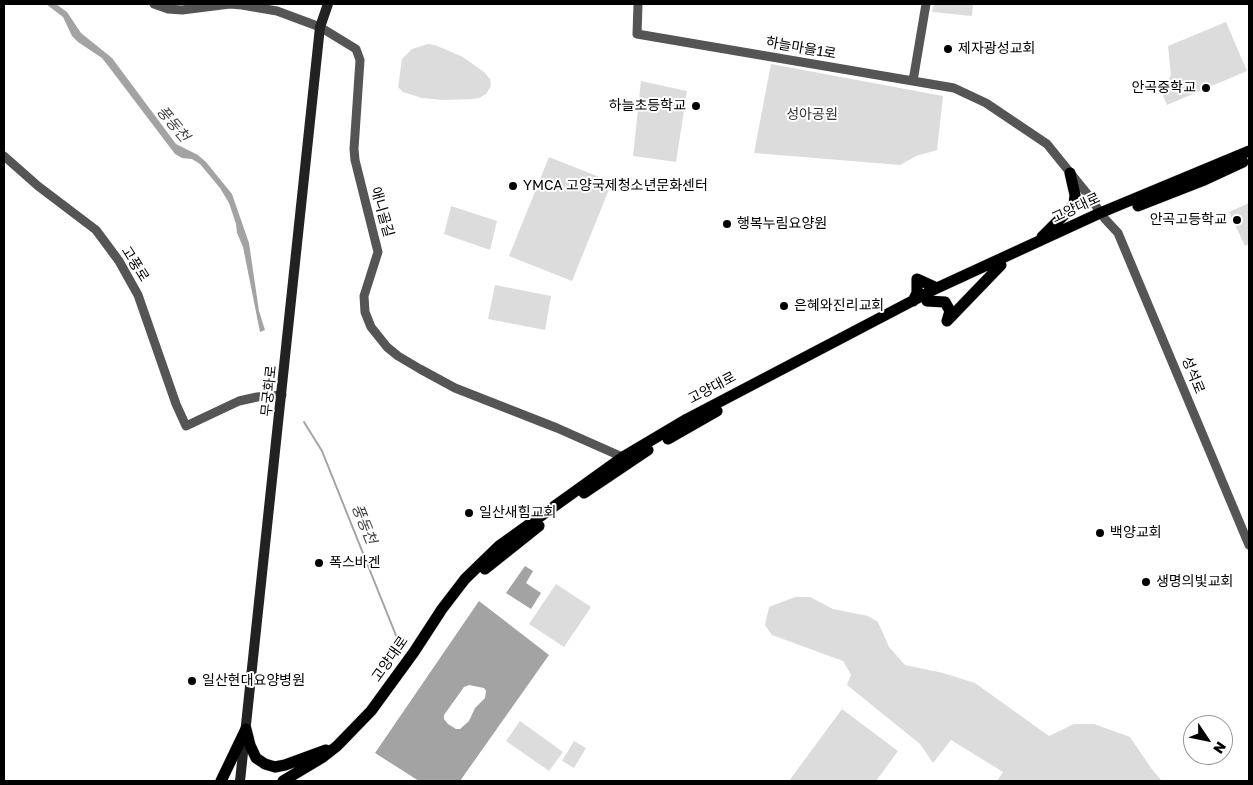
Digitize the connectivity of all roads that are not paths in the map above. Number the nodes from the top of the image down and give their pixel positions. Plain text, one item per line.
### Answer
1 (154, 4) edge
2 (328, 4) edge
3 (638, 4) edge
4 (926, 4) edge
5 (320, 27) junction
6 (913, 81) junction
7 (1249, 150) edge
8 (4, 156) edge
9 (1249, 159) edge
10 (1070, 173) junction
11 (1102, 216) junction
12 (1032, 246) junction
13 (1001, 265) junction
14 (938, 288) junction
15 (914, 301) junction
16 (927, 301) junction
17 (282, 395) junction
18 (627, 459) junction
19 (1249, 545) edge
20 (246, 729) junction
21 (337, 746) junction
22 (221, 781) edge
23 (240, 781) edge
24 (283, 781) edge
25 (295, 781) edge

1 - 5 street, 애니골길
2 - 5 main road, 무궁화로
3 - 6 street, 하늘마을1로
4 - 6 street
5 - 17 main road, 무궁화로
5 - 18 street, 애니골길
6 - 10 street, 성석로
7 - 11 main road, 고양대로
8 - 17 street, 고풍로
9 - 11 main road, 고양대로
10 - 11 street, 성석로
10 - 12 main road
11 - 12 main road, 고양대로
11 - 13 main road, 고양대로
11 - 19 street, 성석로
12 - 14 main road, 고양대로
13 - 16 main road, 고양대로
13 - 16 main road
14 - 15 main road, 고양대로
14 - 15 main road
15 - 18 main road, 고양대로
16 - 18 main road, 고양대로
17 - 20 main road, 무궁화로
18 - 21 main road, 고양대로
18 - 25 main road, 고양대로
20 - 21 main road
20 - 22 main road
20 - 23 main road, 무궁화로
21 - 24 main road, 고양대로

